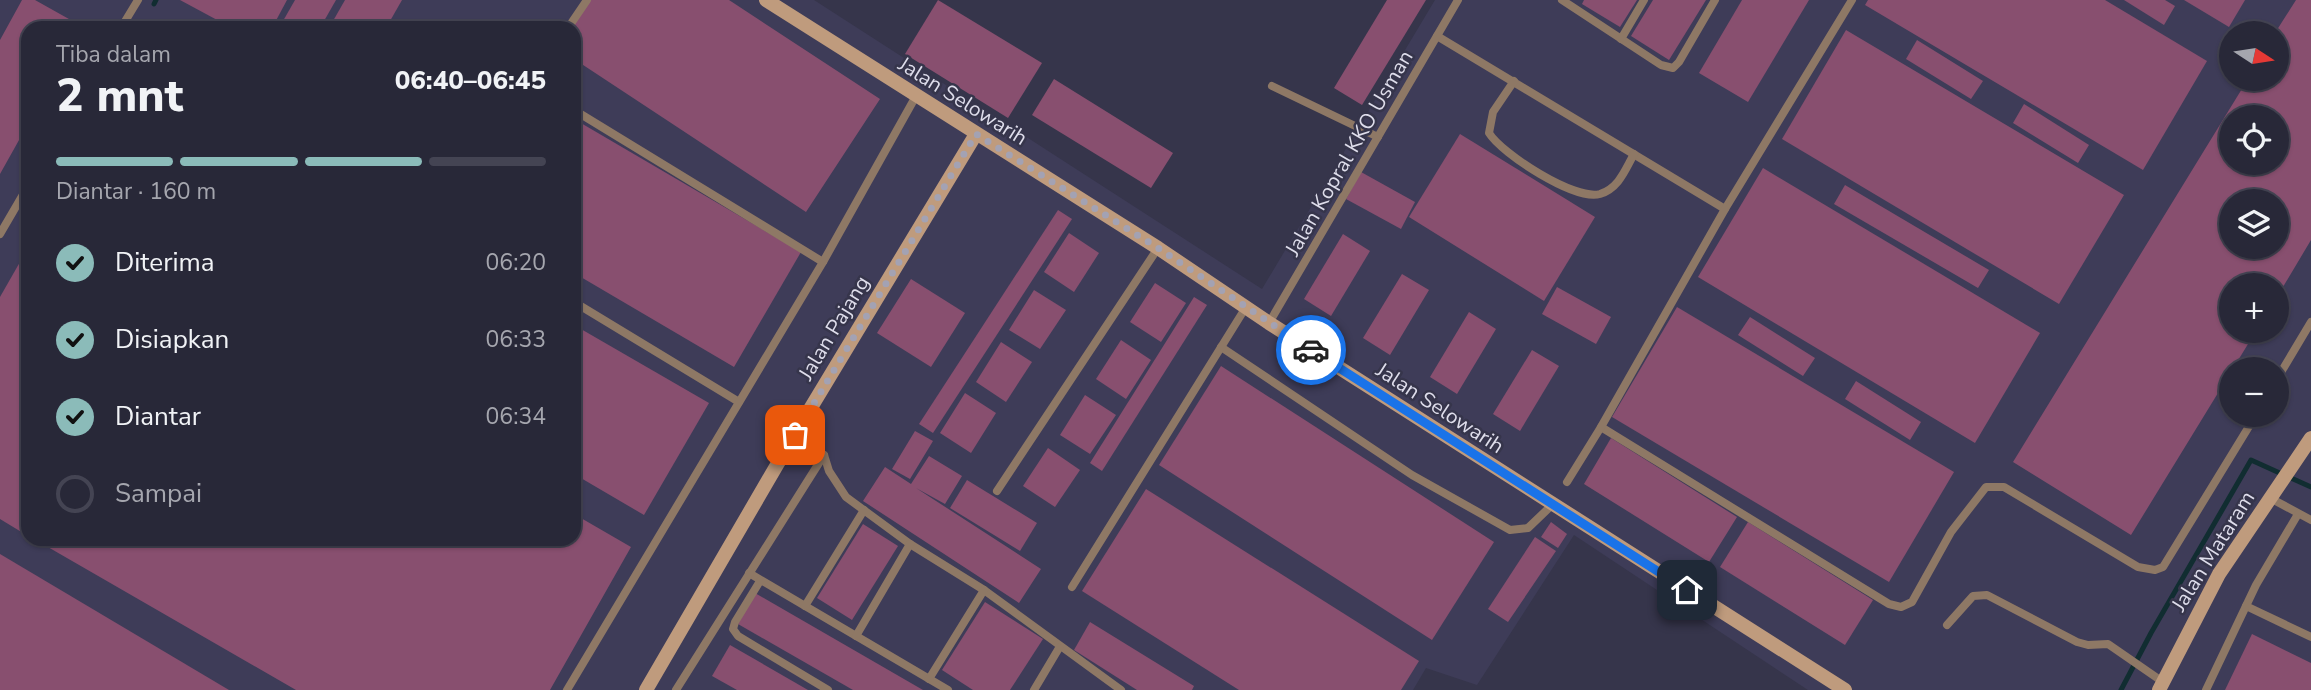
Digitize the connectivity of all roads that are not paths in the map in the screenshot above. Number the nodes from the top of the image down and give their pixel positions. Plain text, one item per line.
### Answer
1 (138, 0) edge
2 (587, 0) edge
3 (766, 0) edge
4 (1458, 0) edge
5 (1562, 0) edge
6 (1644, 0) edge
7 (1715, 0) edge
8 (1852, 0) edge
9 (1576, 4) edge
10 (126, 21) edge
11 (573, 21) edge
12 (1437, 36) junction
13 (1621, 39) junction
14 (1514, 81) junction
15 (1272, 86) dead end
16 (916, 96) junction
17 (581, 114) edge
18 (976, 134) junction
19 (1378, 137) junction
20 (1634, 154) junction
21 (21, 198) edge
22 (1725, 209) junction
23 (0, 234) edge
24 (1158, 248) junction
25 (823, 261) junction
26 (581, 306) edge
27 (1246, 307) junction
28 (2311, 322) edge
29 (1269, 323) junction
30 (1222, 347) junction
31 (2289, 359) edge
32 (739, 402) junction
33 (1601, 427) junction
34 (2249, 427) edge
35 (795, 435) junction
36 (2309, 445) edge
37 (824, 455) junction
38 (1567, 482) dead end
39 (997, 491) dead end
40 (2274, 492) junction
41 (1552, 505) junction
42 (864, 510) junction
43 (2298, 514) junction
44 (2311, 520) edge
45 (910, 544) junction
46 (749, 573) junction
47 (760, 581) junction
48 (1072, 587) dead end
49 (984, 590) junction
50 (805, 606) junction
51 (2246, 606) junction
52 (1947, 625) dead end
53 (856, 636) junction
54 (2311, 638) edge
55 (1059, 648) junction
56 (929, 679) junction
57 (2161, 686) edge
58 (568, 690) edge
59 (646, 690) edge
60 (676, 690) edge
61 (828, 690) edge
62 (948, 690) edge
63 (1034, 690) edge
64 (1121, 690) edge
65 (1845, 690) edge
66 (2206, 690) edge

1 - 10 lane
2 - 11 lane
3 - 16 main road, Jalan Selowarih
4 - 12 lane, Jalan Kopral KKO Usman
5 - 9 lane
6 - 13 lane
7 - 13 lane
8 - 22 lane
9 - 13 lane
12 - 14 lane
12 - 19 lane, Jalan Kopral KKO Usman
14 - 20 lane
14 - 20 lane
15 - 19 lane
16 - 18 main road, Jalan Selowarih
16 - 25 lane
17 - 25 lane
18 - 24 main road, Jalan Selowarih
18 - 35 main road, Jalan Pajang
19 - 29 lane, Jalan Kopral KKO Usman
20 - 22 lane
21 - 23 lane
22 - 33 lane
24 - 27 main road, Jalan Selowarih
24 - 39 lane
25 - 32 lane
26 - 32 lane
27 - 29 main road, Jalan Selowarih
27 - 30 lane
28 - 31 lane
29 - 41 main road, Jalan Selowarih
30 - 41 lane
30 - 48 lane
32 - 58 lane
33 - 34 lane
33 - 38 lane
35 - 37 lane
35 - 59 main road, Jalan Pajang
36 - 40 main road, Jalan Mataram
37 - 42 lane
37 - 46 lane
40 - 43 lane
40 - 57 main road, Jalan Mataram
41 - 65 main road, Jalan Selowarih
42 - 45 lane
42 - 50 lane
43 - 44 lane
43 - 51 lane
45 - 49 lane
45 - 53 lane
46 - 47 lane
46 - 60 lane
47 - 50 lane
47 - 61 lane
49 - 55 lane
49 - 56 lane
50 - 53 lane
51 - 54 lane
51 - 66 lane
52 - 57 lane
53 - 56 lane
55 - 63 lane
55 - 64 lane
56 - 62 lane

